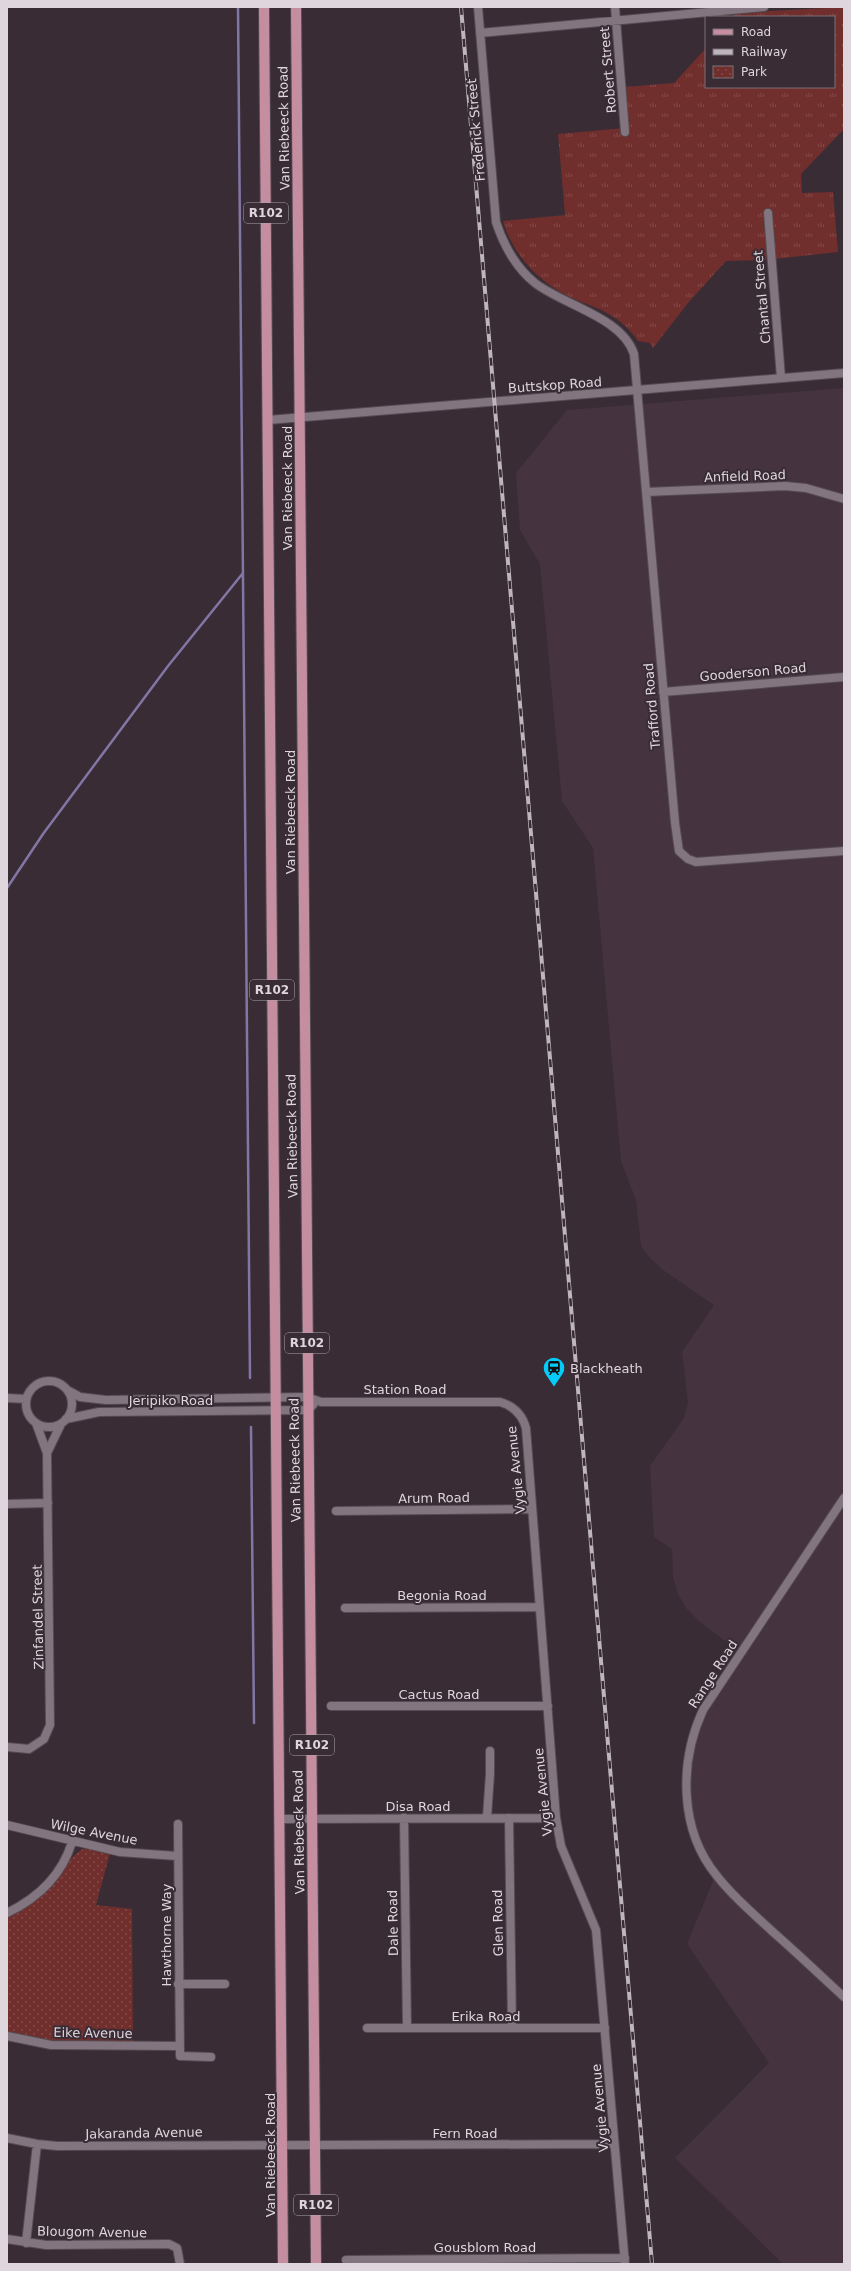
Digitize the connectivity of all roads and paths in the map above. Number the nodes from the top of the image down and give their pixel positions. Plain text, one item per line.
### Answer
1 (264, 7) edge
2 (296, 7) edge
3 (478, 7) edge
4 (615, 7) edge
5 (764, 7) edge
6 (750, 8) edge
7 (616, 20) junction
8 (480, 32) junction
9 (625, 132) dead end
10 (768, 213) dead end
11 (634, 354) joint
12 (844, 373) edge
13 (781, 378) junction
14 (638, 390) junction
15 (300, 418) junction
16 (268, 420) junction
17 (646, 492) junction
18 (844, 498) edge
19 (844, 677) edge
20 (663, 692) junction
21 (844, 851) edge
22 (69, 1391) junction
23 (277, 1397) junction
24 (307, 1397) junction
25 (7, 1398) edge
26 (26, 1398) junction
27 (317, 1402) junction
28 (494, 1402) joint
29 (277, 1410) junction
30 (308, 1410) junction
31 (64, 1422) junction
32 (36, 1424) junction
33 (47, 1453) junction
34 (844, 1498) edge
35 (48, 1503) junction
36 (7, 1504) edge
37 (532, 1509) junction
38 (336, 1510) dead end
39 (539, 1607) junction
40 (345, 1608) dead end
41 (331, 1706) dead end
42 (548, 1706) junction
43 (7, 1746) edge
44 (490, 1751) dead end
45 (487, 1817) junction
46 (404, 1818) junction
47 (509, 1818) junction
48 (556, 1818) junction
49 (280, 1819) junction
50 (312, 1819) junction
51 (178, 1824) dead end
52 (7, 1825) edge
53 (72, 1842) junction
54 (177, 1856) junction
55 (7, 1913) edge
56 (178, 1984) junction
57 (225, 1984) dead end
58 (844, 1997) edge
59 (512, 2027) junction
60 (367, 2028) dead end
61 (407, 2028) junction
62 (605, 2028) junction
63 (7, 2036) edge
64 (179, 2046) junction
65 (211, 2057) dead end
66 (7, 2138) edge
67 (37, 2144) junction
68 (614, 2144) junction
69 (282, 2146) junction
70 (315, 2146) junction
71 (7, 2239) edge
72 (26, 2243) junction
73 (346, 2260) dead end
74 (625, 2261) edge
75 (180, 2264) edge
76 (283, 2264) edge
77 (316, 2264) edge

1 - 16 main road, Van Riebeeck Road / R102
2 - 15 main road, Van Riebeeck Road / R102
3 - 8 street, Frederick Street
4 - 7 street, Robert Street
5 - 6 street
6 - 7 street
7 - 8 street
7 - 9 street, Robert Street
8 - 11 street, Frederick Street
10 - 13 street, Chantal Street
11 - 14 street, Trafford Road
12 - 13 street, Buttskop Road
13 - 14 street, Buttskop Road
14 - 15 street, Buttskop Road
14 - 17 street, Trafford Road
15 - 16 street, Buttskop Road
15 - 24 main road, Van Riebeeck Road / R102
16 - 23 main road, Van Riebeeck Road / R102
17 - 18 street, Anfield Road
17 - 20 street, Trafford Road
19 - 20 street, Gooderson Road
20 - 21 street, Trafford Road
22 - 23 street, Jeripiko Road
22 - 26 street
22 - 31 street
23 - 24 street, Jeripiko Road
23 - 29 main road, Van Riebeeck Road / R102
24 - 27 street, Station Road
24 - 30 main road, Van Riebeeck Road / R102
25 - 26 street
26 - 32 street
27 - 28 street, Station Road
27 - 30 street
28 - 37 street, Vygie Avenue
29 - 30 street, Jeripiko Road
29 - 31 street, Jeripiko Road
29 - 49 main road, Van Riebeeck Road / R102
30 - 50 main road, Van Riebeeck Road / R102
31 - 32 street
31 - 33 street, Zinfandel Street
32 - 33 street, Zinfandel Street
33 - 35 street, Zinfandel Street
34 - 58 street, Range Road
35 - 36 street
35 - 43 street, Zinfandel Street
37 - 38 street, Arum Road
37 - 39 street, Vygie Avenue
39 - 40 street, Begonia Road
39 - 42 street, Vygie Avenue
41 - 42 street, Cactus Road
42 - 48 street, Vygie Avenue
44 - 45 street
45 - 46 street, Disa Road
45 - 47 street, Disa Road
46 - 50 street, Disa Road
46 - 61 street, Dale Road
47 - 48 street, Disa Road
47 - 59 street, Glen Road
48 - 62 street, Vygie Avenue
49 - 50 street, Disa Road
49 - 69 main road, Van Riebeeck Road / R102
50 - 70 main road, Van Riebeeck Road / R102
51 - 54 street, Hawthorne Way
52 - 53 street, Wilge Avenue
53 - 54 street, Wilge Avenue
53 - 55 street
54 - 56 street, Hawthorne Way
56 - 57 street
56 - 64 street, Hawthorne Way
59 - 61 street, Erika Road
59 - 62 street, Erika Road
60 - 61 street, Erika Road
62 - 68 street, Vygie Avenue
63 - 64 street, Eike Avenue
64 - 65 street
66 - 67 street, Jakaranda Avenue
67 - 69 street, Jakaranda Avenue
67 - 72 street
68 - 70 street, Fern Road
68 - 74 street, Vygie Avenue
69 - 70 street, Fern Road
69 - 76 main road, Van Riebeeck Road / R102
70 - 77 main road, Van Riebeeck Road / R102
71 - 72 street, Blougom Avenue
72 - 75 street, Blougom Avenue
73 - 74 street, Gousblom Road

